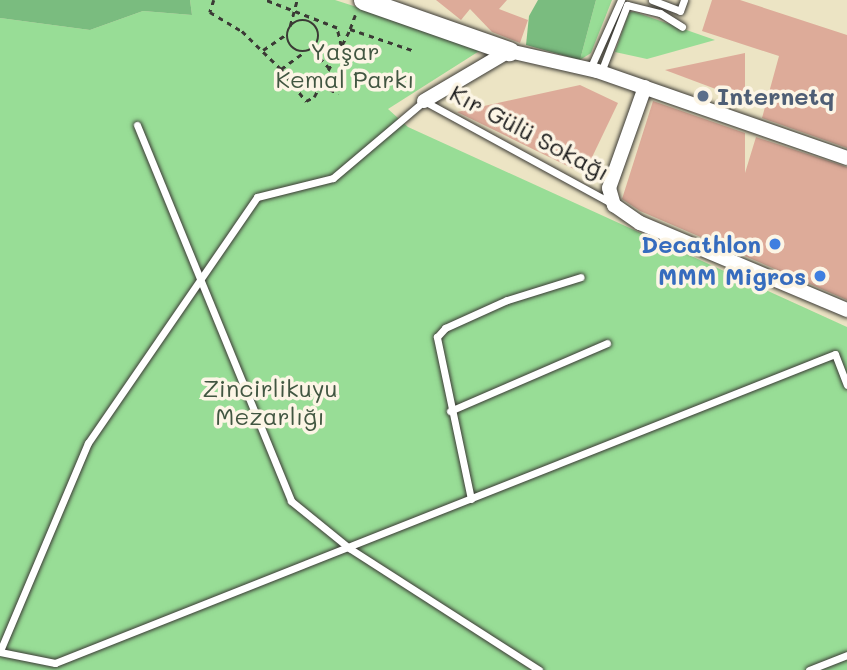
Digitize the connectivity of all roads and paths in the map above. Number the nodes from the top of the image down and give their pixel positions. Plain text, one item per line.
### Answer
1 (214, 0) edge
2 (265, 0) edge
3 (297, 0) edge
4 (621, 0) edge
5 (652, 0) edge
6 (684, 0) edge
7 (360, 6) edge
8 (293, 11) junction
9 (290, 26) junction
10 (682, 27) dead end
11 (350, 29) junction
12 (287, 34) junction
13 (341, 46) junction
14 (312, 49) junction
15 (262, 51) junction
16 (415, 51) dead end
17 (509, 51) junction
18 (304, 52) junction
19 (329, 68) junction
20 (281, 69) junction
21 (596, 71) junction
22 (321, 84) junction
23 (645, 87) junction
24 (338, 94) dead end
25 (424, 101) junction
26 (137, 125) dead end
27 (847, 158) edge
28 (614, 205) junction
29 (582, 277) dead end
30 (203, 278) junction
31 (847, 310) edge
32 (607, 342) dead end
33 (847, 385) edge
34 (450, 411) junction
35 (471, 499) junction
36 (349, 548) junction
37 (0, 652) edge
38 (847, 655) edge
39 (539, 670) edge
40 (809, 670) edge

1 - 15 path
2 - 8 path
3 - 8 path
4 - 21 lane
5 - 6 lane
7 - 11 path
7 - 17 main road
8 - 9 path
8 - 13 path
9 - 12 path
9 - 14 path
10 - 21 lane
11 - 13 path
11 - 16 path
12 - 15 path
12 - 18 path
13 - 19 path
14 - 18 path
14 - 19 path
15 - 20 path
17 - 21 street
17 - 25 street
18 - 20 path
19 - 22 path
20 - 22 path
21 - 23 street
22 - 24 path
23 - 27 street
23 - 28 street
25 - 28 lane, Kır Gülü Sokağı
25 - 30 lane
26 - 30 lane
28 - 31 street
29 - 34 lane
30 - 36 lane
30 - 37 lane
32 - 34 lane
33 - 35 lane
34 - 35 lane
35 - 36 lane
36 - 37 lane
36 - 39 lane
38 - 40 lane

